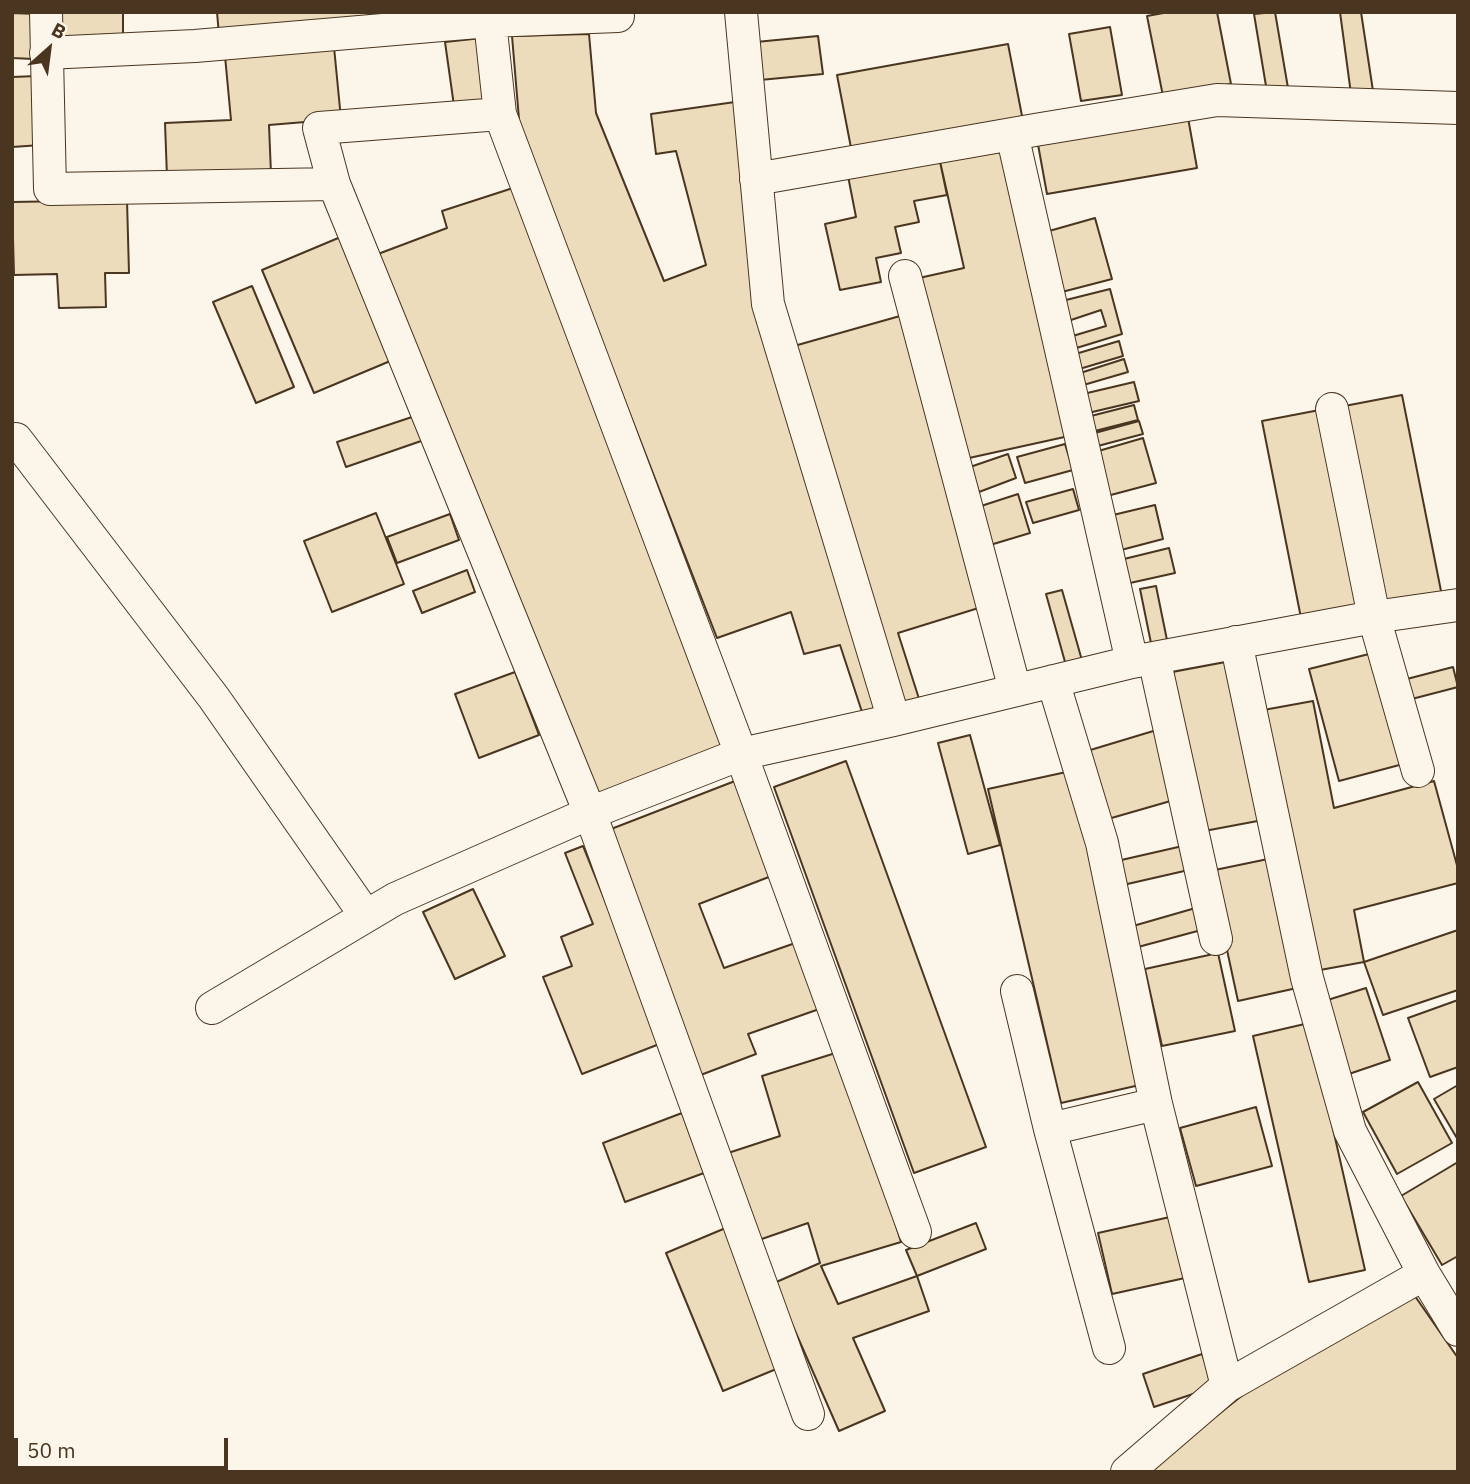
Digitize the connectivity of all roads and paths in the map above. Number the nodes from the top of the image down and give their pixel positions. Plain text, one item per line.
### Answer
1 (46, 12) edge
2 (741, 12) edge
3 (489, 16) edge
4 (618, 16) dead end
5 (46, 53) junction
6 (1458, 108) edge
7 (500, 114) junction
8 (1012, 134) junction
9 (757, 179) junction
10 (334, 184) junction
11 (905, 276) dead end
12 (1332, 409) dead end
13 (16, 439) dead end
14 (1458, 605) edge
15 (1374, 618) junction
16 (1236, 642) junction
17 (1143, 660) junction
18 (1054, 681) junction
19 (1015, 690) junction
20 (894, 720) junction
21 (741, 754) junction
22 (1418, 771) dead end
23 (590, 813) junction
24 (366, 916) junction
25 (1216, 939) dead end
26 (1017, 991) dead end
27 (212, 1008) dead end
28 (1156, 1104) junction
29 (1050, 1129) junction
30 (915, 1232) dead end
31 (1424, 1274) junction
32 (1458, 1330) edge
33 (1110, 1348) dead end
34 (1227, 1386) junction
35 (808, 1414) dead end
36 (1127, 1472) edge

1 - 5 street
2 - 9 street
3 - 4 street
3 - 5 street
3 - 7 street
5 - 10 street
6 - 8 street
7 - 10 street
7 - 21 street
8 - 9 street
8 - 17 street
9 - 20 street
10 - 23 street
11 - 19 street
12 - 15 street
13 - 24 street
14 - 15 street
15 - 16 street
15 - 22 street
16 - 17 street
16 - 31 street
17 - 18 street
17 - 25 street
18 - 19 street
18 - 28 street
19 - 20 street
20 - 21 street
21 - 23 street
21 - 30 street
23 - 24 street
23 - 35 street
24 - 27 street
26 - 29 street
28 - 29 street
28 - 34 street
29 - 33 street
31 - 32 street
31 - 34 street
34 - 36 street

